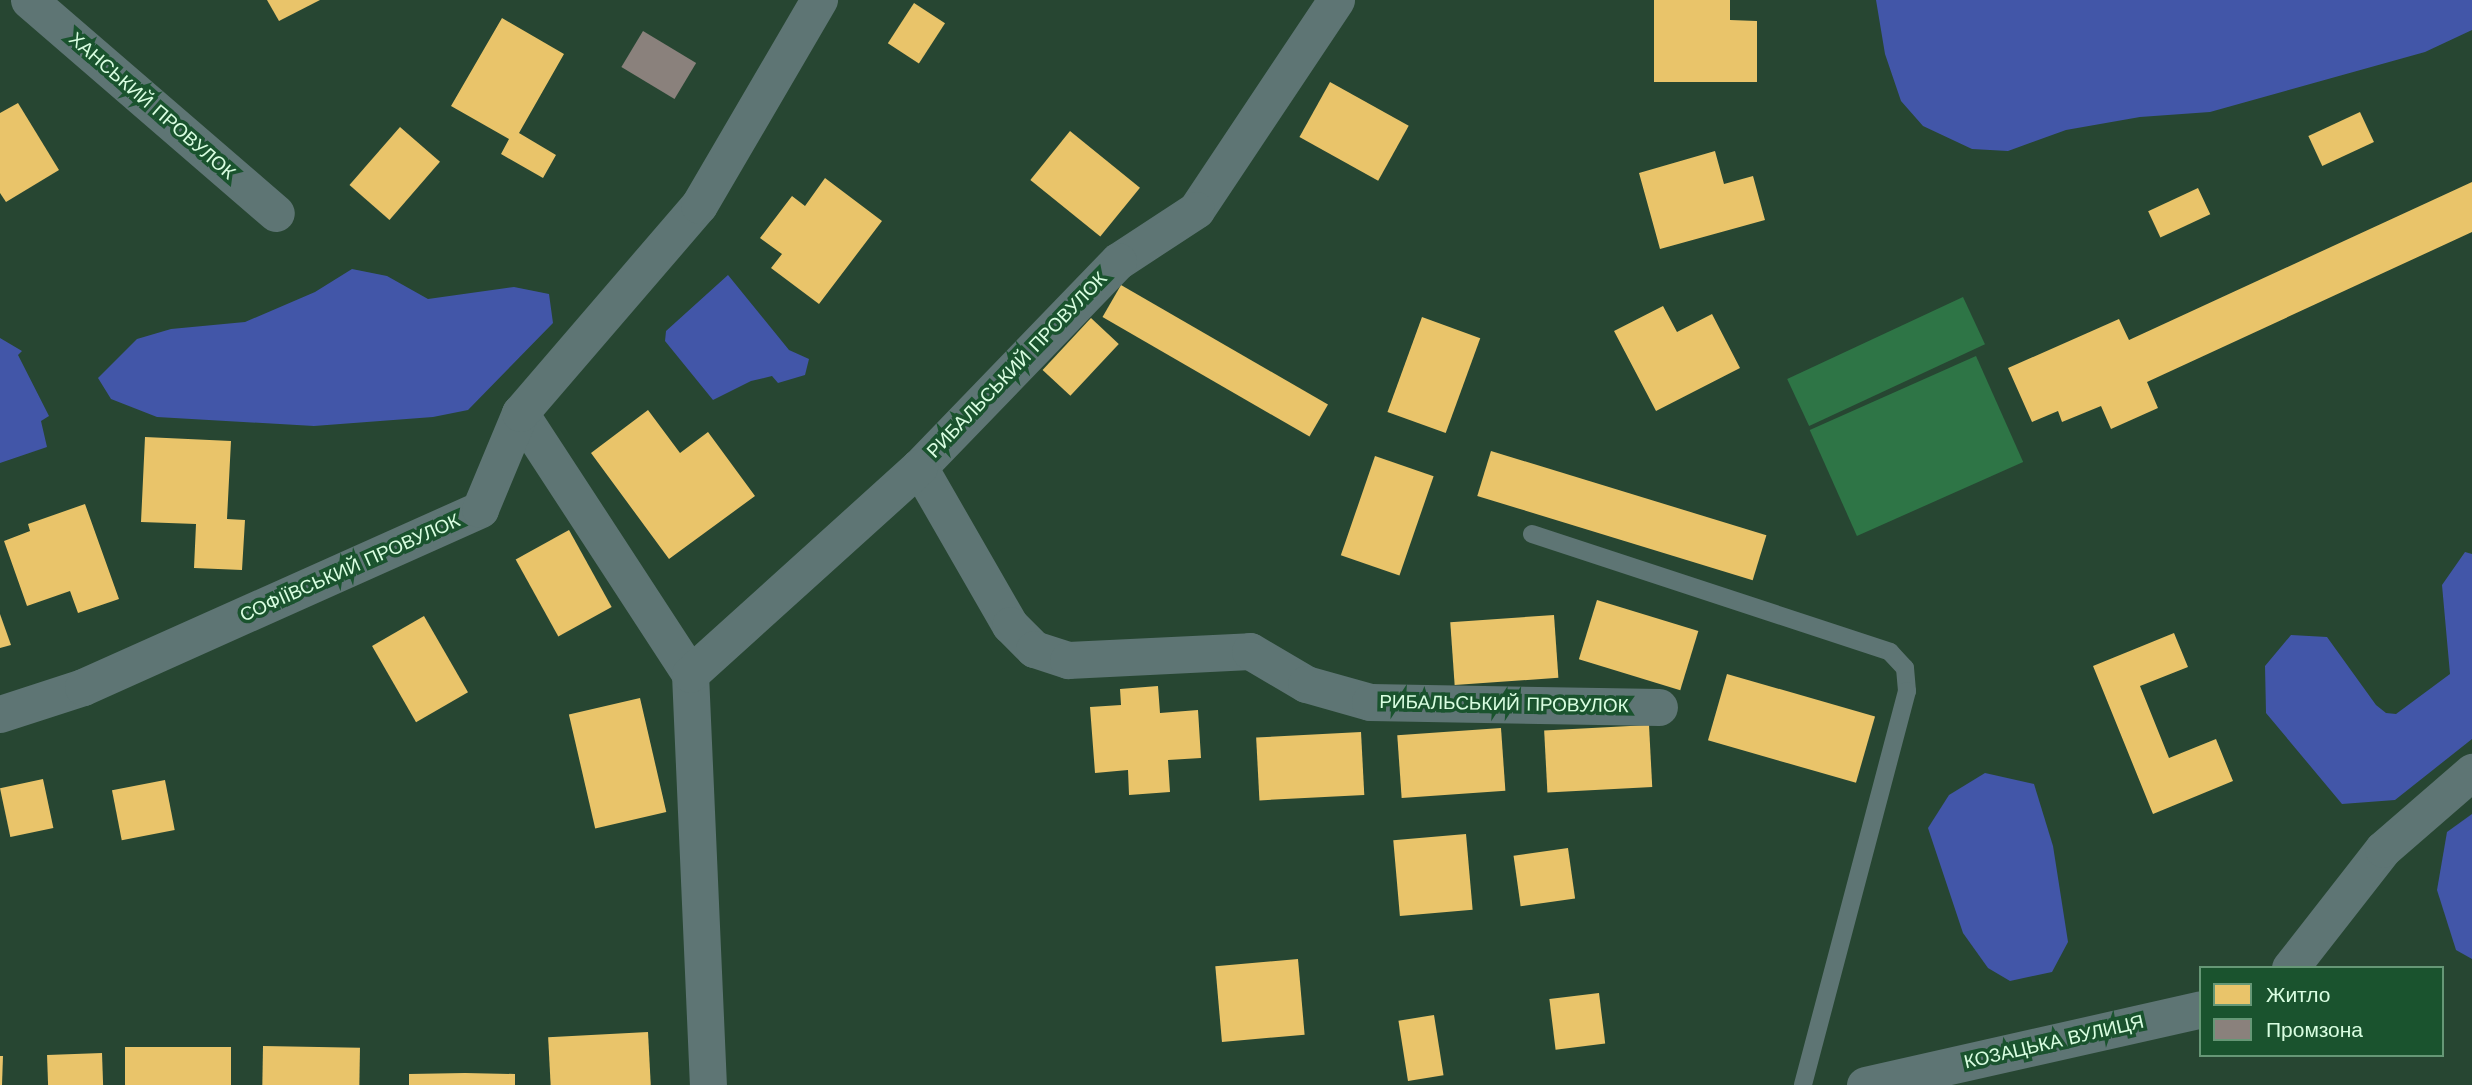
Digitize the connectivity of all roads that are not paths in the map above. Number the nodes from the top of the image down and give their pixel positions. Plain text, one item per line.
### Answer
1 (29, 0) edge
2 (819, 0) edge
3 (1336, 0) edge
4 (276, 213) dead end
5 (520, 413) junction
6 (919, 467) junction
7 (1532, 534) dead end
8 (690, 674) junction
9 (1659, 707) dead end
10 (0, 714) edge
11 (2472, 772) edge
12 (2292, 966) edge
13 (2199, 1009) edge
14 (708, 1085) edge
15 (1803, 1085) edge
16 (1866, 1085) edge

1 - 4 street, ХАНСЬКИЙ ПРОВУЛОК
2 - 5 street, СОФІЇВСЬКИЙ ПРОВУЛОК
3 - 6 street, РИБАЛЬСЬКИЙ ПРОВУЛОК
5 - 8 street
5 - 10 street, СОФІЇВСЬКИЙ ПРОВУЛОК
6 - 8 street
6 - 9 street, РИБАЛЬСЬКИЙ ПРОВУЛОК
7 - 15 lane
8 - 14 street
11 - 12 street
13 - 16 street, КОЗАЦЬКА ВУЛИЦЯ

